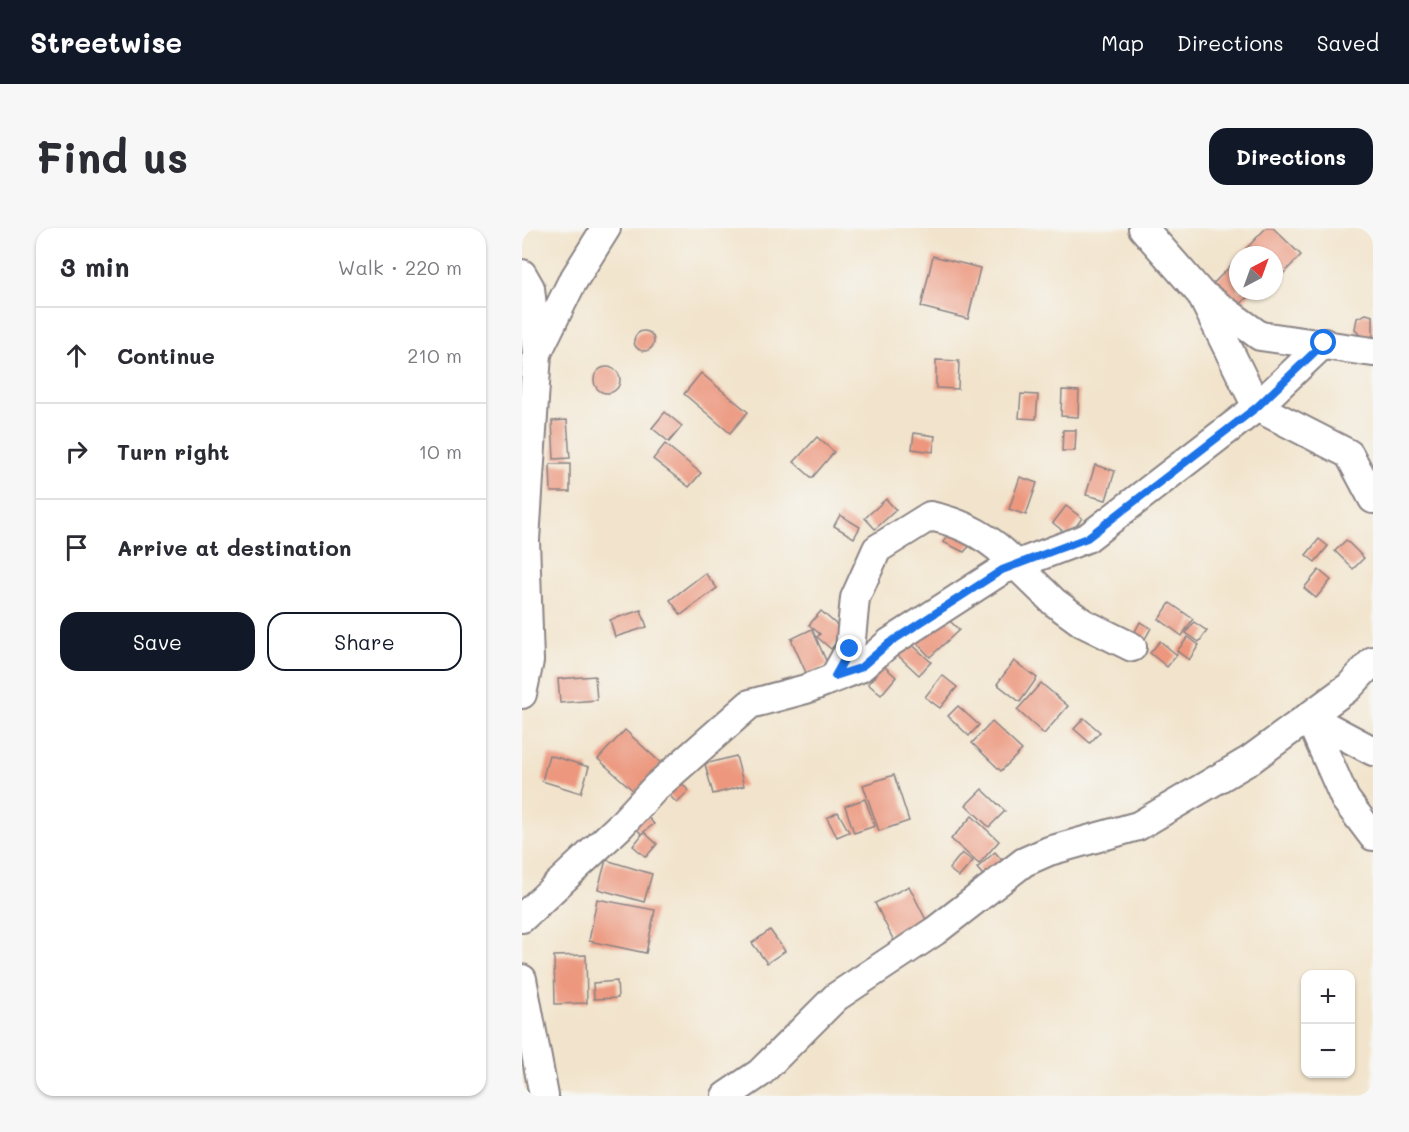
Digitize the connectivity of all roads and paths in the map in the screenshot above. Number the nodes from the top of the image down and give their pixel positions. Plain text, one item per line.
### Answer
1 (606, 228) edge
2 (1143, 228) edge
3 (522, 274) edge
4 (1201, 294) junction
5 (1324, 343) junction
6 (537, 352) junction
7 (1373, 352) edge
8 (1257, 407) junction
9 (1373, 499) edge
10 (1009, 567) junction
11 (1132, 647) dead end
12 (1373, 661) edge
13 (835, 676) junction
14 (522, 694) edge
15 (1309, 717) junction
16 (1373, 751) edge
17 (1373, 836) edge
18 (522, 918) edge
19 (522, 979) edge
20 (544, 1096) edge
21 (726, 1096) edge

1 - 6 street
2 - 4 street
3 - 6 street
4 - 5 street
4 - 8 street
5 - 7 street
5 - 8 street
6 - 14 street
8 - 9 street
8 - 10 street
10 - 11 street
10 - 13 street
10 - 13 street
12 - 15 street
13 - 18 street
15 - 16 street
15 - 17 street
15 - 21 street
19 - 20 street

